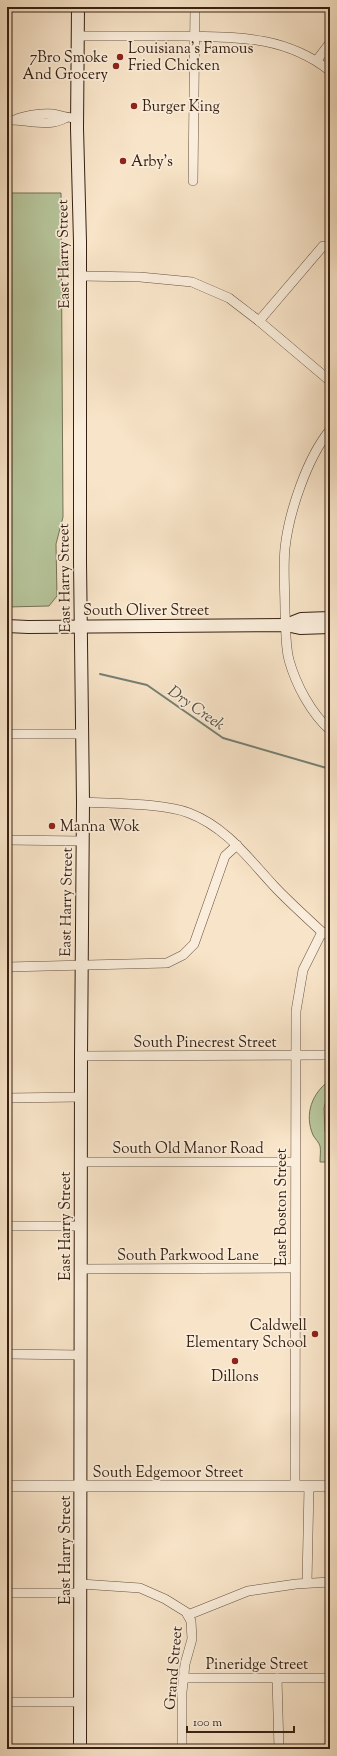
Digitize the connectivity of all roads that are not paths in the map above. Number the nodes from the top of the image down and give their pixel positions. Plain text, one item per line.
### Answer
1 (78, 7) edge
2 (195, 7) edge
3 (78, 36) junction
4 (195, 37) junction
5 (330, 43) edge
6 (317, 60) junction
7 (330, 71) edge
8 (71, 118) junction
9 (7, 120) edge
10 (193, 181) dead end
11 (323, 246) dead end
12 (80, 276) junction
13 (259, 321) junction
14 (330, 381) edge
15 (330, 430) edge
16 (330, 618) edge
17 (286, 625) junction
18 (7, 626) edge
19 (81, 627) junction
20 (330, 627) edge
21 (330, 730) edge
22 (7, 734) edge
23 (82, 734) junction
24 (83, 802) junction
25 (7, 840) edge
26 (83, 841) junction
27 (237, 845) junction
28 (326, 934) edge
29 (81, 964) junction
30 (7, 967) edge
31 (296, 1055) junction
32 (330, 1055) edge
33 (81, 1056) junction
34 (81, 1097) junction
35 (7, 1098) edge
36 (81, 1162) junction
37 (294, 1162) junction
38 (7, 1226) edge
39 (81, 1226) junction
40 (295, 1268) junction
41 (81, 1270) junction
42 (7, 1354) edge
43 (81, 1355) junction
44 (7, 1486) edge
45 (81, 1486) junction
46 (295, 1486) junction
47 (308, 1486) junction
48 (330, 1486) edge
49 (330, 1582) edge
50 (307, 1583) junction
51 (81, 1588) junction
52 (7, 1593) edge
53 (188, 1615) junction
54 (184, 1678) junction
55 (277, 1678) junction
56 (330, 1678) edge
57 (7, 1702) edge
58 (81, 1702) junction
59 (80, 1749) edge
60 (182, 1749) edge
61 (278, 1749) edge

1 - 3 main road, East Harry Street
2 - 4 street
3 - 4 street
3 - 8 main road, East Harry Street
4 - 6 street
4 - 10 street
5 - 6 street
6 - 7 street
8 - 9 street
8 - 12 main road, East Harry Street
11 - 13 street
12 - 13 street
12 - 19 main road, East Harry Street
13 - 14 street
15 - 17 street
16 - 17 main road, South Oliver Street
17 - 19 main road, South Oliver Street
17 - 20 main road, South Oliver Street
17 - 21 street
18 - 19 main road, South Oliver Street
19 - 23 main road, East Harry Street
22 - 23 street
23 - 24 main road, East Harry Street
24 - 26 main road, East Harry Street
24 - 27 street
25 - 26 street
26 - 29 main road, East Harry Street
27 - 28 street
27 - 29 street
28 - 31 street, East Boston Street
29 - 30 street
29 - 33 main road, East Harry Street
31 - 32 street, South Pinecrest Street
31 - 33 street, South Pinecrest Street
31 - 37 street, East Boston Street
33 - 34 main road, East Harry Street
34 - 35 street
34 - 36 main road, East Harry Street
36 - 37 street, South Old Manor Road
36 - 39 main road, East Harry Street
37 - 40 street, East Boston Street
38 - 39 street
39 - 41 main road, East Harry Street
40 - 41 street, South Parkwood Lane
40 - 46 street, East Boston Street
41 - 43 main road, East Harry Street
42 - 43 street
43 - 45 main road, East Harry Street
44 - 45 street, South Edgemoor Street
45 - 46 street, South Edgemoor Street
45 - 51 main road, East Harry Street
46 - 47 street, South Edgemoor Street
47 - 48 street, South Edgemoor Street
47 - 50 street
49 - 50 street
50 - 53 street
51 - 52 street
51 - 53 street
51 - 58 main road, East Harry Street
53 - 54 street, Grand Street
54 - 55 street, Pineridge Street
54 - 60 street, Grand Street
55 - 56 street, Pineridge Street
55 - 61 street
57 - 58 street
58 - 59 main road, East Harry Street

